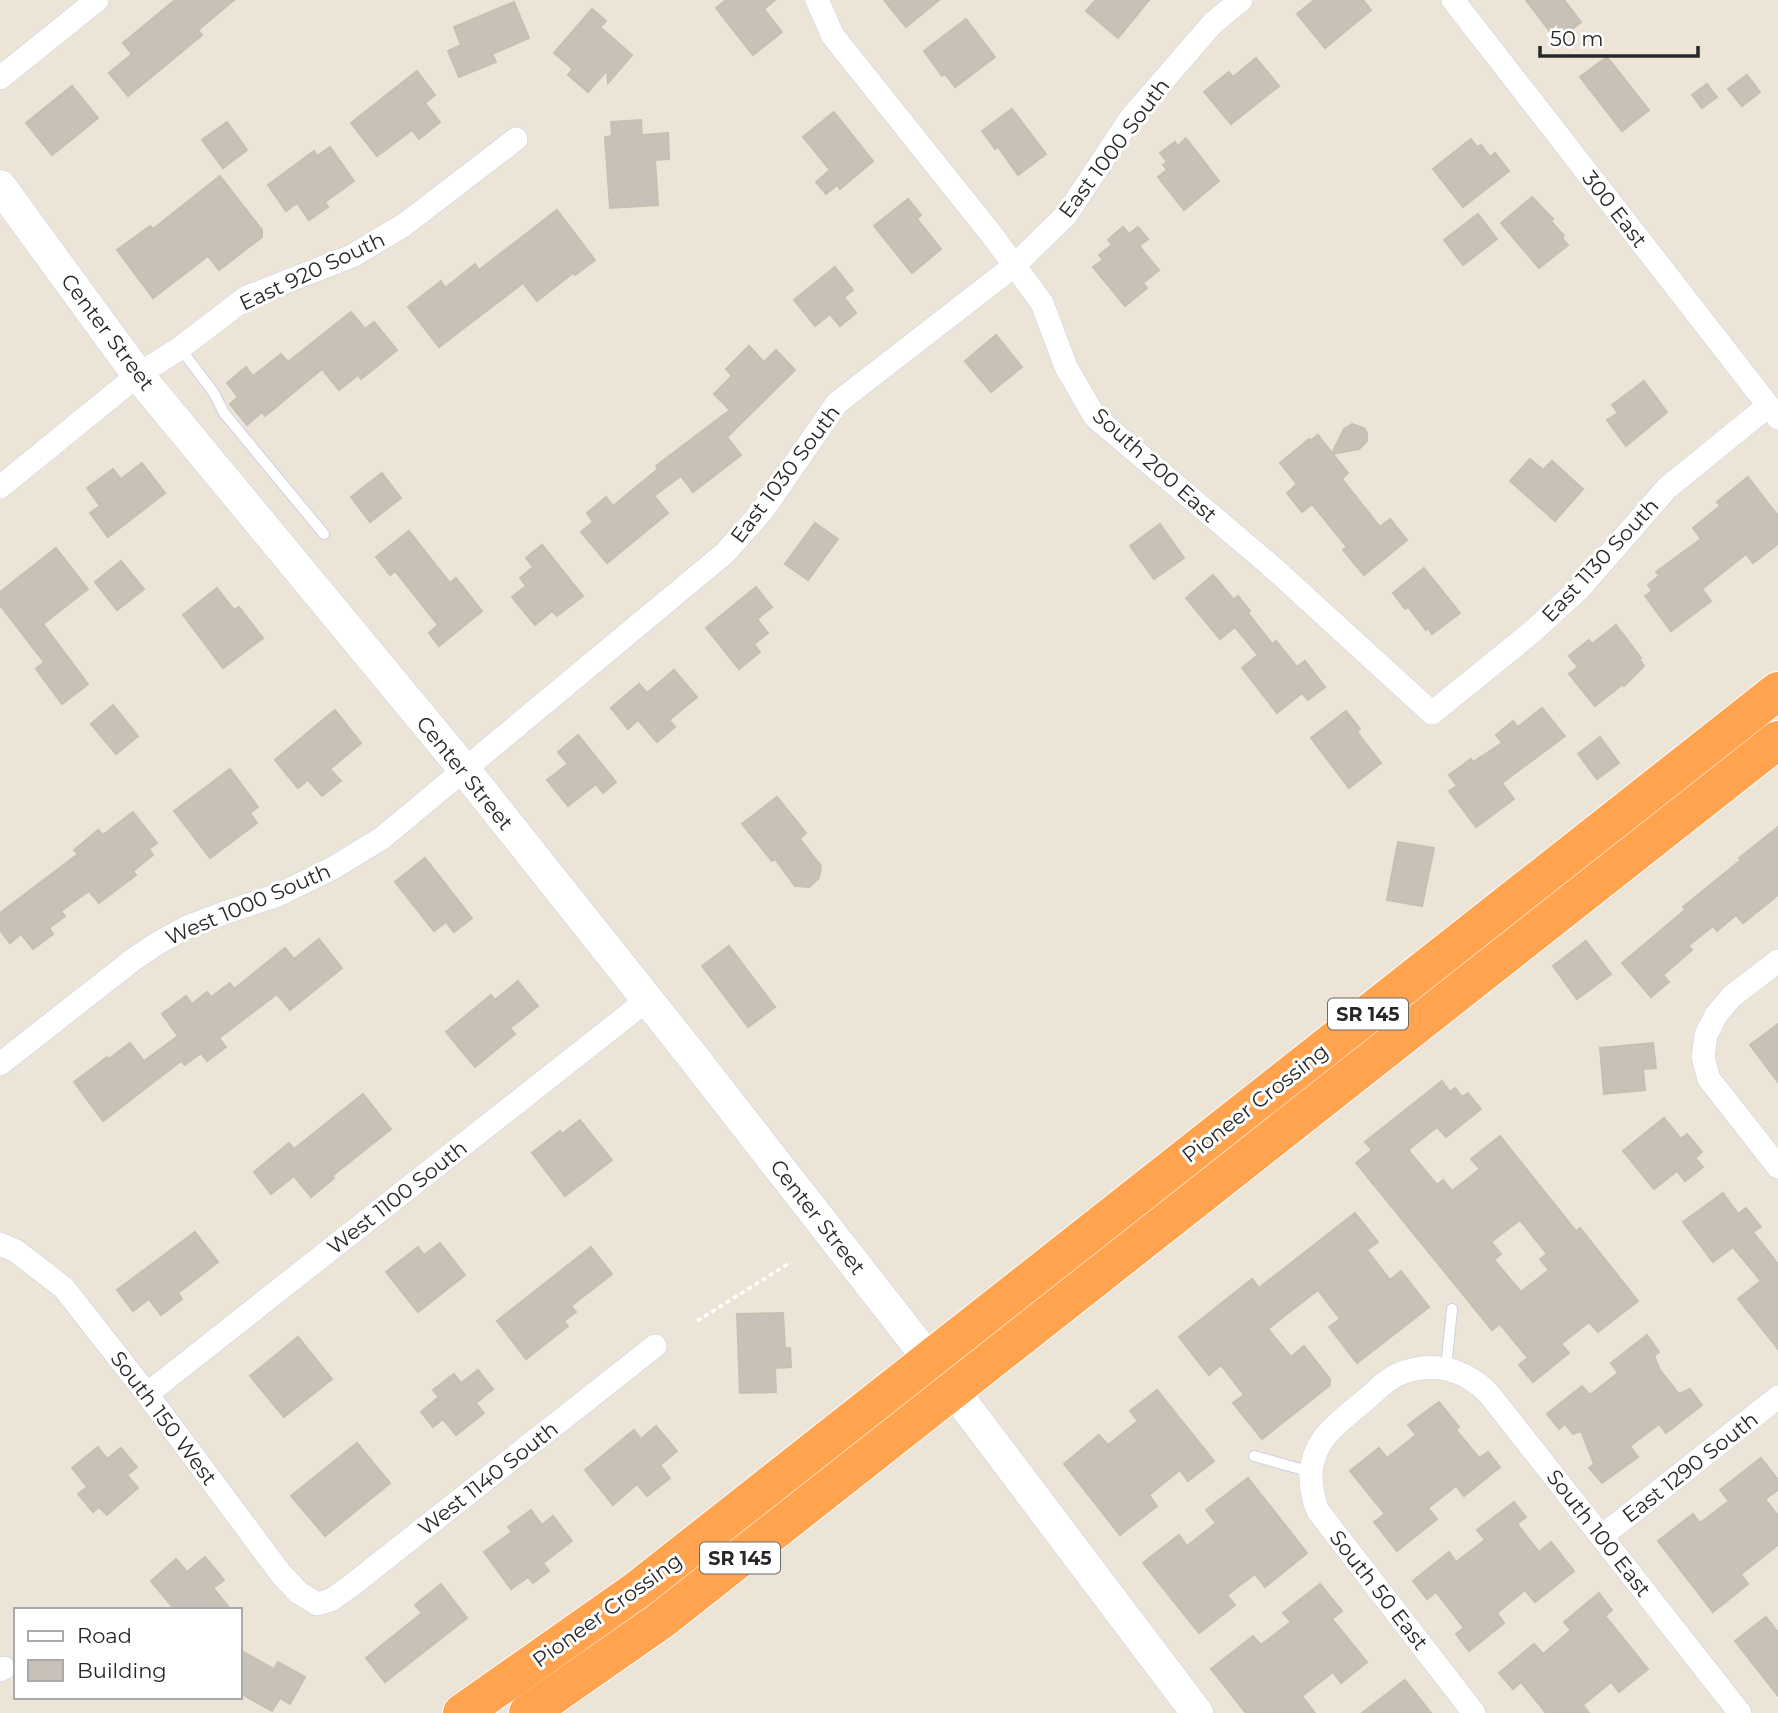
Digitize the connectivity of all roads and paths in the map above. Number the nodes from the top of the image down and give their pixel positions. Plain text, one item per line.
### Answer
1 (97, 0) edge
2 (817, 0) edge
3 (1241, 0) edge
4 (1452, 0) edge
5 (0, 78) edge
6 (516, 139) dead end
7 (0, 186) edge
8 (1015, 265) junction
9 (180, 348) junction
10 (138, 375) junction
11 (1773, 412) edge
12 (0, 487) edge
13 (324, 534) dead end
14 (1778, 691) edge
15 (1432, 713) joint
16 (1778, 740) edge
17 (464, 769) junction
18 (1778, 961) edge
19 (647, 1000) junction
20 (0, 1064) edge
21 (1778, 1167) edge
22 (0, 1244) edge
23 (791, 1262) dead end
24 (1452, 1309) dead end
25 (697, 1321) dead end
26 (655, 1346) dead end
27 (930, 1360) junction
28 (1446, 1368) junction
29 (953, 1390) junction
30 (147, 1394) junction
31 (1778, 1397) edge
32 (1254, 1455) dead end
33 (1312, 1464) junction
34 (1602, 1536) junction
35 (317, 1604) joint
36 (462, 1713) edge
37 (527, 1713) edge
38 (1197, 1713) edge
39 (1474, 1713) edge
40 (1740, 1713) edge

1 - 5 street
2 - 8 street, South 200 East
3 - 8 street, East 1000 South
4 - 11 street, 300 East
6 - 9 street, East 920 South
7 - 10 street, Center Street
8 - 15 street, South 200 East
8 - 17 street, East 1030 South
9 - 10 street, East 920 South
9 - 13 lane
10 - 12 street, East 920 South
10 - 17 street, Center Street
11 - 15 street, East 1130 South
14 - 27 highway, Pioneer Crossing / SR 145
16 - 29 highway, Pioneer Crossing / SR 145
17 - 19 street, Center Street
17 - 20 street, West 1000 South
18 - 21 street
19 - 27 street, Center Street
19 - 30 street, West 1100 South
22 - 30 street, South 150 West
23 - 25 path
24 - 28 lane
26 - 35 street, West 1140 South
27 - 29 street, Center Street
27 - 36 highway, Pioneer Crossing / SR 145
28 - 33 street
28 - 34 street, South 100 East
29 - 37 highway, Pioneer Crossing / SR 145
29 - 38 street
30 - 35 street, South 150 West
31 - 34 street, East 1290 South
32 - 33 lane
33 - 39 street, South 50 East
34 - 40 street, South 100 East

